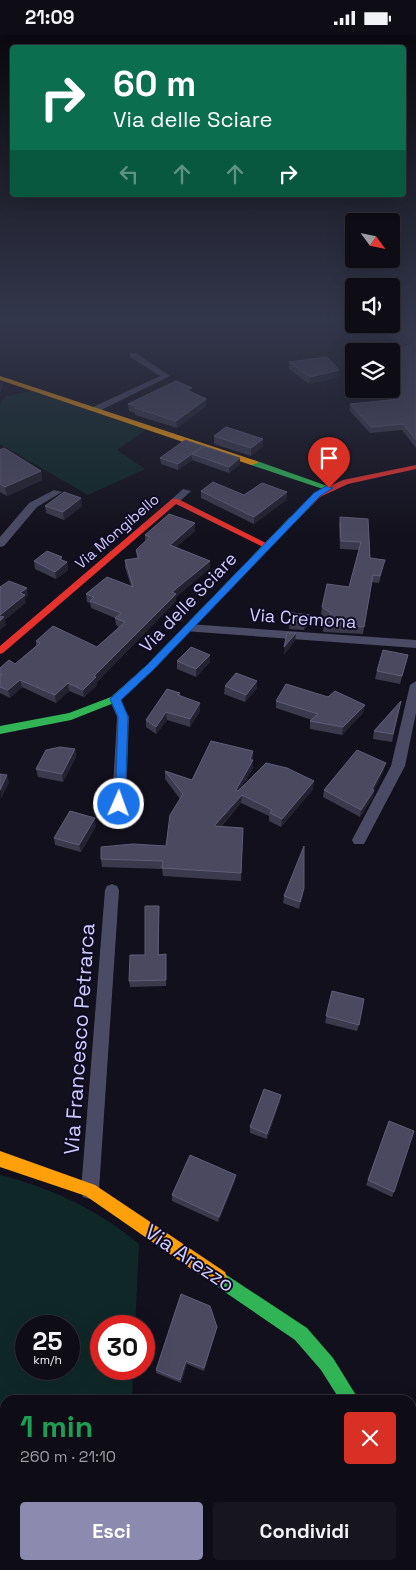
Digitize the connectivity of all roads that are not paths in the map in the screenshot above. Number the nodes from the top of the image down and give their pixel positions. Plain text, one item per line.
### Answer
1 (56, 396) edge
2 (125, 396) edge
3 (96, 409) junction
4 (416, 467) edge
5 (329, 488) junction
6 (57, 491) dead end
7 (186, 491) dead end
8 (175, 501) junction
9 (0, 545) edge
10 (268, 546) junction
11 (188, 628) junction
12 (413, 646) edge
13 (0, 651) edge
14 (416, 685) edge
15 (116, 699) junction
16 (0, 730) edge
17 (119, 804) dead end
18 (359, 840) dead end
19 (112, 890) dead end
20 (0, 1159) edge
21 (90, 1190) junction
22 (347, 1395) edge

1 - 3 street
2 - 3 street
3 - 5 street
4 - 5 street, Via delle Sciare
5 - 10 street, Via delle Sciare
6 - 9 street
7 - 8 street
8 - 10 street, Via Mongibello
8 - 13 street, Via Mongibello
10 - 11 street, Via delle Sciare
11 - 12 street, Via Cremona
11 - 15 street, Via delle Sciare
14 - 18 street
15 - 16 street, Via delle Sciare
15 - 17 street
19 - 21 street, Via Francesco Petrarca
20 - 21 street, Via Arezzo
21 - 22 street, Via Arezzo

